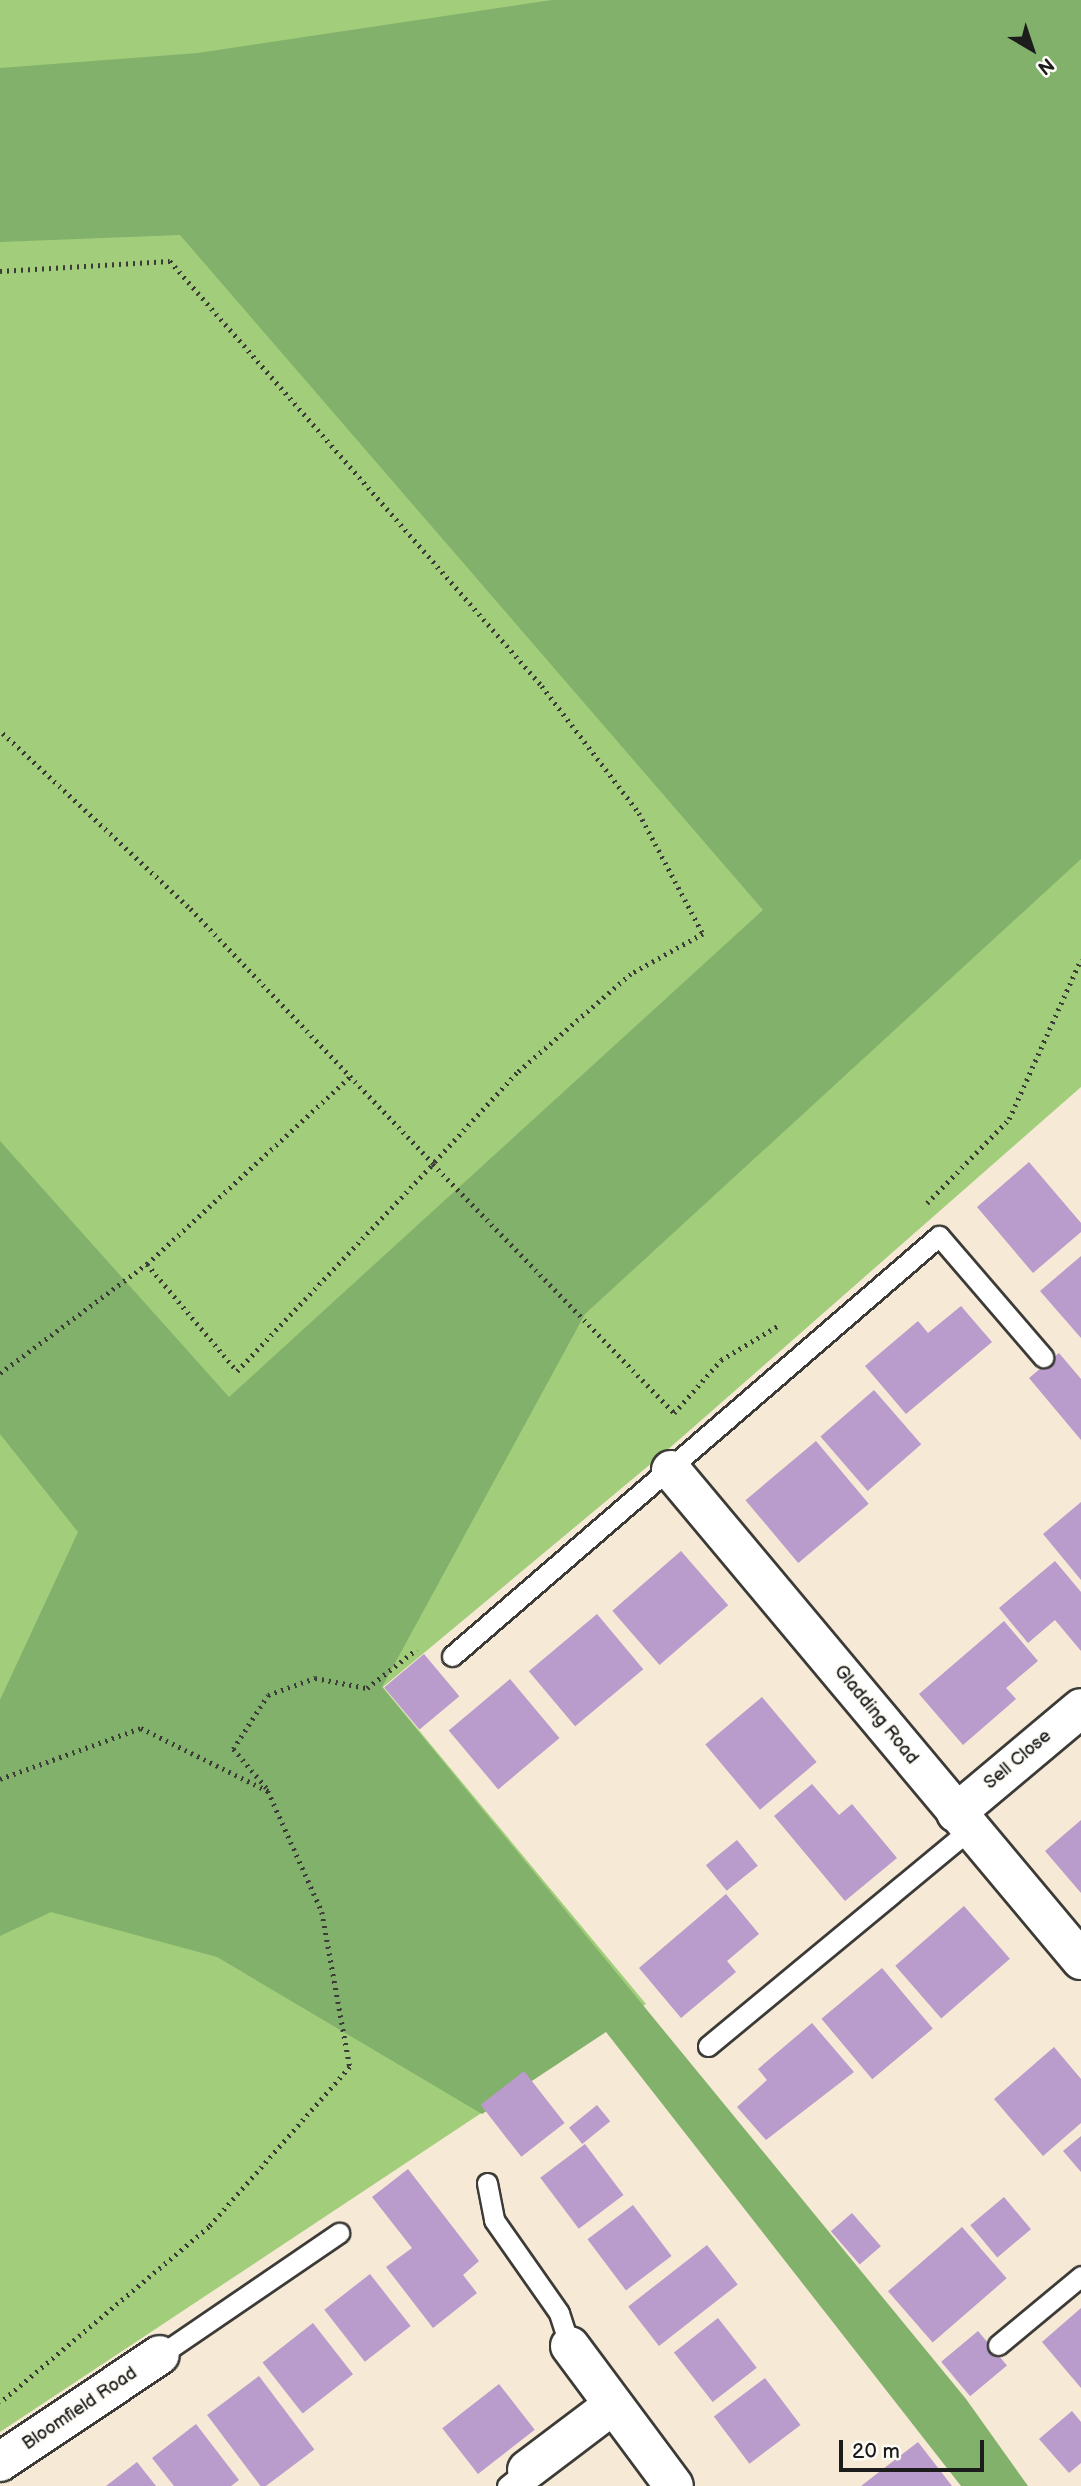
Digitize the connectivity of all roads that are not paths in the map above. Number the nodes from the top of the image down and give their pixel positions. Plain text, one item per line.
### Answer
1 (1043, 1357) dead end
2 (671, 1470) junction
3 (452, 1656) dead end
4 (1081, 1708) edge
5 (963, 1821) junction
6 (1081, 1960) edge
7 (708, 2046) dead end
8 (487, 2183) dead end
9 (339, 2233) dead end
10 (1081, 2277) edge
11 (998, 2345) dead end
12 (570, 2346) joint
13 (160, 2355) joint
14 (613, 2404) junction
15 (0, 2462) edge
16 (517, 2478) edge
17 (15, 2486) edge
18 (674, 2486) edge

1 - 2 lane
2 - 3 lane
2 - 5 street, Gladding Road
4 - 5 street, Sell Close
5 - 6 street, Gladding Road
5 - 7 lane
8 - 12 lane
9 - 13 lane
10 - 11 lane
12 - 14 street
13 - 15 street, Bloomfield Road
14 - 16 street
14 - 18 street
15 - 17 street, Bloomfield Road

